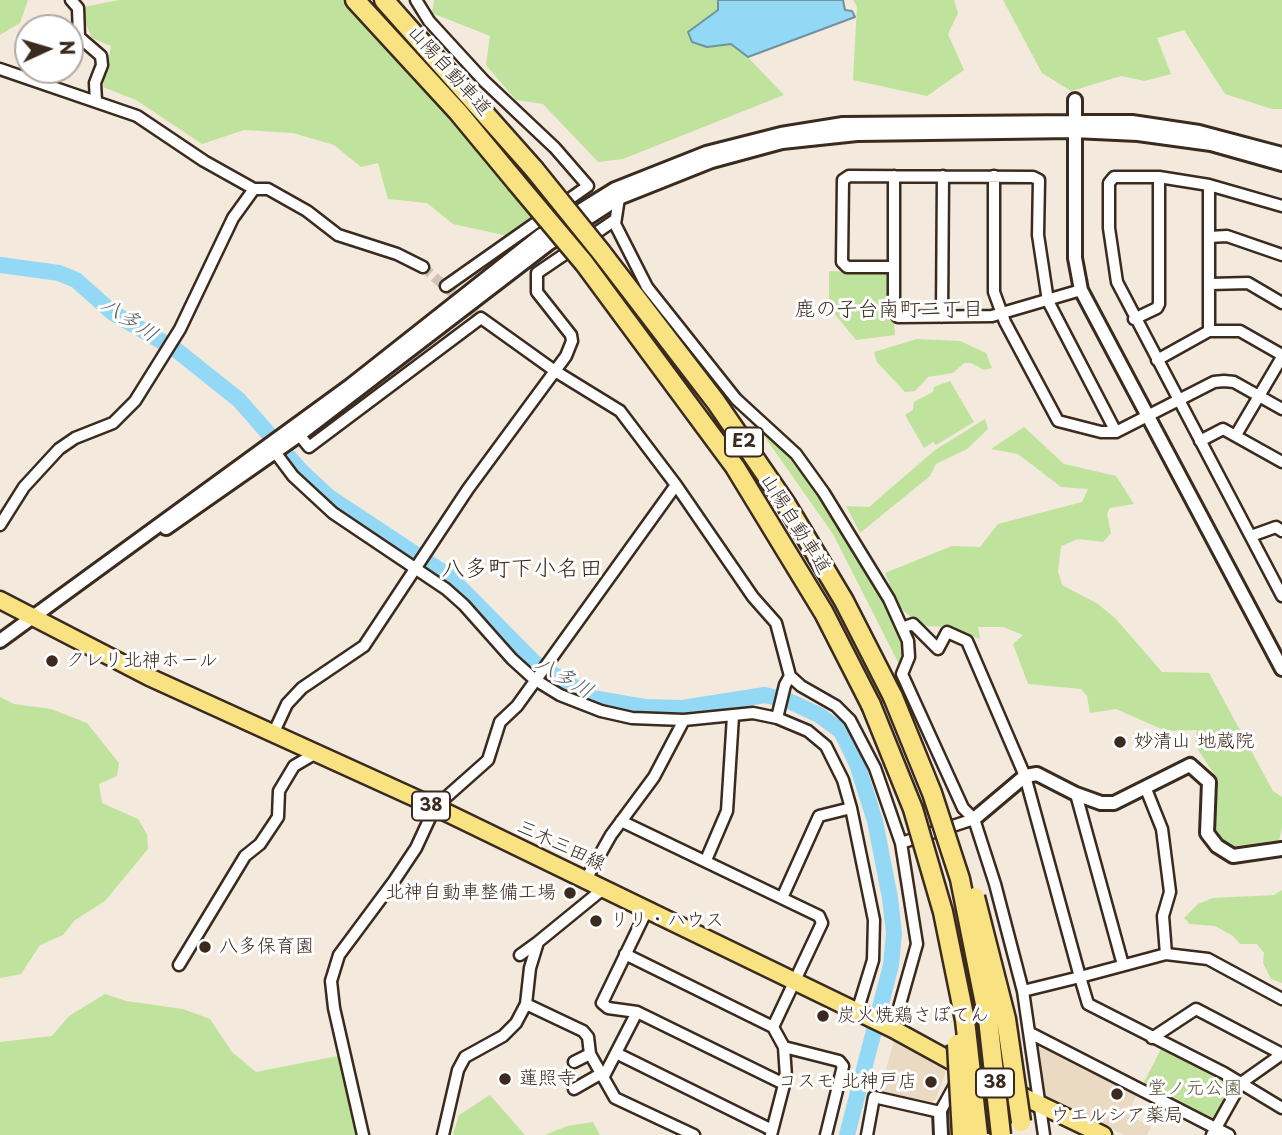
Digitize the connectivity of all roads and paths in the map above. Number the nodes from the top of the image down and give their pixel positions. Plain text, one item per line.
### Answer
1 (71, 0) edge
2 (355, 0) edge
3 (384, 0) edge
4 (416, 0) edge
5 (0, 69) edge
6 (96, 100) junction
7 (1075, 100) dead end
8 (1075, 126) junction
9 (1282, 154) edge
10 (1282, 164) edge
11 (894, 176) junction
12 (943, 176) junction
13 (994, 176) junction
14 (1159, 177) junction
15 (1209, 185) junction
16 (254, 189) junction
17 (619, 198) junction
18 (1282, 206) edge
19 (615, 220) junction
20 (1209, 237) junction
21 (1282, 255) edge
22 (423, 267) tunnel mouth
23 (893, 267) junction
24 (1210, 284) junction
25 (446, 286) dead end
26 (1081, 290) junction
27 (1048, 300) junction
28 (1282, 303) edge
29 (1001, 314) junction
30 (942, 317) junction
31 (1135, 319) junction
32 (1209, 331) junction
33 (1282, 356) edge
34 (1157, 360) junction
35 (555, 371) junction
36 (1259, 396) junction
37 (1178, 400) junction
38 (1282, 409) edge
39 (1147, 416) junction
40 (296, 431) junction
41 (1116, 432) junction
42 (1236, 435) junction
43 (1200, 441) junction
44 (271, 448) junction
45 (1282, 462) edge
46 (676, 485) junction
47 (0, 525) edge
48 (1282, 531) edge
49 (1251, 536) junction
50 (415, 569) junction
51 (1282, 596) edge
52 (0, 600) edge
53 (37, 619) junction
54 (902, 628) junction
55 (0, 641) edge
56 (0, 651) edge
57 (1282, 669) edge
58 (534, 679) junction
59 (788, 681) junction
60 (893, 697) junction
61 (871, 705) junction
62 (733, 716) junction
63 (777, 718) junction
64 (684, 720) junction
65 (273, 734) junction
66 (316, 753) junction
67 (1025, 776) junction
68 (1146, 789) junction
69 (1076, 794) junction
70 (435, 807) junction
71 (851, 808) junction
72 (974, 819) junction
73 (621, 821) junction
74 (901, 843) junction
75 (1282, 849) edge
76 (706, 860) junction
77 (585, 881) junction
78 (603, 889) junction
79 (782, 898) junction
80 (647, 909) junction
81 (538, 942) junction
82 (625, 954) junction
83 (1166, 954) junction
84 (520, 956) dead end
85 (178, 965) dead end
86 (1123, 965) junction
87 (1080, 977) junction
88 (795, 982) junction
89 (1023, 991) junction
90 (1282, 999) edge
91 (526, 1004) junction
92 (637, 1012) junction
93 (859, 1013) junction
94 (773, 1027) junction
95 (891, 1028) junction
96 (1030, 1033) junction
97 (1152, 1038) junction
98 (784, 1047) junction
99 (616, 1053) junction
100 (590, 1054) junction
101 (1282, 1054) edge
102 (574, 1062) dead end
103 (964, 1068) junction
104 (603, 1075) junction
105 (1241, 1083) junction
106 (784, 1084) junction
107 (574, 1088) dead end
108 (1040, 1103) junction
109 (1282, 1108) edge
110 (940, 1112) junction
111 (1022, 1131) edge
112 (1214, 1131) edge
113 (771, 1132) edge
114 (363, 1135) edge
115 (443, 1135) edge
116 (694, 1135) edge
117 (827, 1135) edge
118 (867, 1135) edge
119 (941, 1135) edge
120 (962, 1135) edge
121 (978, 1135) edge
122 (1001, 1135) edge
123 (1044, 1135) edge
124 (1103, 1135) edge
125 (1229, 1135) edge

1 - 6 street
2 - 61 highway, 山陽自動車道 / E2, bridge
3 - 60 highway, 山陽自動車道 / E2, bridge
4 - 25 street
5 - 6 street
6 - 16 street
7 - 8 street
8 - 9 street
8 - 10 street
8 - 17 street
8 - 26 street
8 - 40 street
11 - 12 street
11 - 23 street
11 - 23 street
12 - 13 street
12 - 30 street
13 - 27 street
13 - 29 street
14 - 15 street
14 - 31 street
14 - 31 street
15 - 18 street
15 - 20 street
16 - 22 street
16 - 47 street
17 - 19 street
17 - 40 street
19 - 35 street
19 - 54 street
20 - 21 street
20 - 24 street
23 - 30 street
24 - 28 street
24 - 32 street
26 - 27 street
26 - 39 street
27 - 29 street
27 - 41 street
29 - 30 street
29 - 41 street
31 - 34 street
32 - 33 street
32 - 34 street
33 - 36 street
34 - 37 street
35 - 40 street
35 - 46 street
35 - 50 street
36 - 37 street
36 - 38 street
36 - 42 street
37 - 39 street
37 - 43 street
39 - 41 street
39 - 57 street
40 - 44 street
42 - 43 street
42 - 45 street
43 - 49 street
44 - 50 street
44 - 53 street
46 - 58 street
46 - 59 street
48 - 49 street
49 - 51 street
50 - 58 street
50 - 65 street
52 - 53 main road, 三木三田線 / 38
53 - 55 street
53 - 56 street
53 - 65 main road, 三木三田線 / 38
54 - 67 street
54 - 72 street
58 - 64 street
58 - 70 street
59 - 63 street
59 - 74 street
60 - 111 highway, E2, bridge
60 - 122 highway, 山陽自動車道 / E2, bridge
61 - 120 highway, bridge
61 - 121 highway, 山陽自動車道 / E2, bridge
62 - 63 street
62 - 64 street
62 - 76 street
63 - 71 street
64 - 73 street
65 - 66 main road, 三木三田線 / 38
66 - 70 main road, 三木三田線 / 38
66 - 85 street
67 - 69 street
67 - 72 street
67 - 87 street
68 - 69 street
68 - 75 street
68 - 83 street
69 - 86 street
70 - 77 main road, 三木三田線 / 38
70 - 114 street
71 - 79 street
71 - 93 street
72 - 74 street
72 - 89 street
73 - 76 street
73 - 77 street
74 - 95 street
76 - 79 street
77 - 78 main road, 三木三田線 / 38
78 - 80 main road, 三木三田線 / 38
78 - 81 street
79 - 88 street
80 - 82 street
80 - 88 main road, 三木三田線 / 38
81 - 84 street
81 - 91 street
82 - 92 street
82 - 94 street
83 - 86 street
83 - 90 street
86 - 87 street
87 - 89 street
87 - 97 street
88 - 93 main road, 三木三田線 / 38
88 - 94 street
89 - 96 street
91 - 100 street
91 - 115 street
92 - 99 street
92 - 106 street
93 - 95 main road, 三木三田線 / 38
94 - 98 street
95 - 103 main road, 三木三田線 / 38
96 - 108 street
96 - 112 street
97 - 101 street
97 - 105 street
98 - 106 street
98 - 117 street
99 - 104 street
99 - 113 street
100 - 102 street
100 - 104 street
101 - 105 street
103 - 108 main road, 三木三田線 / 38
103 - 110 street
104 - 107 street
104 - 116 street
105 - 109 street
105 - 112 street
106 - 113 street
108 - 123 street
108 - 124 main road, 三木三田線 / 38
110 - 118 street
110 - 119 street
112 - 125 street

